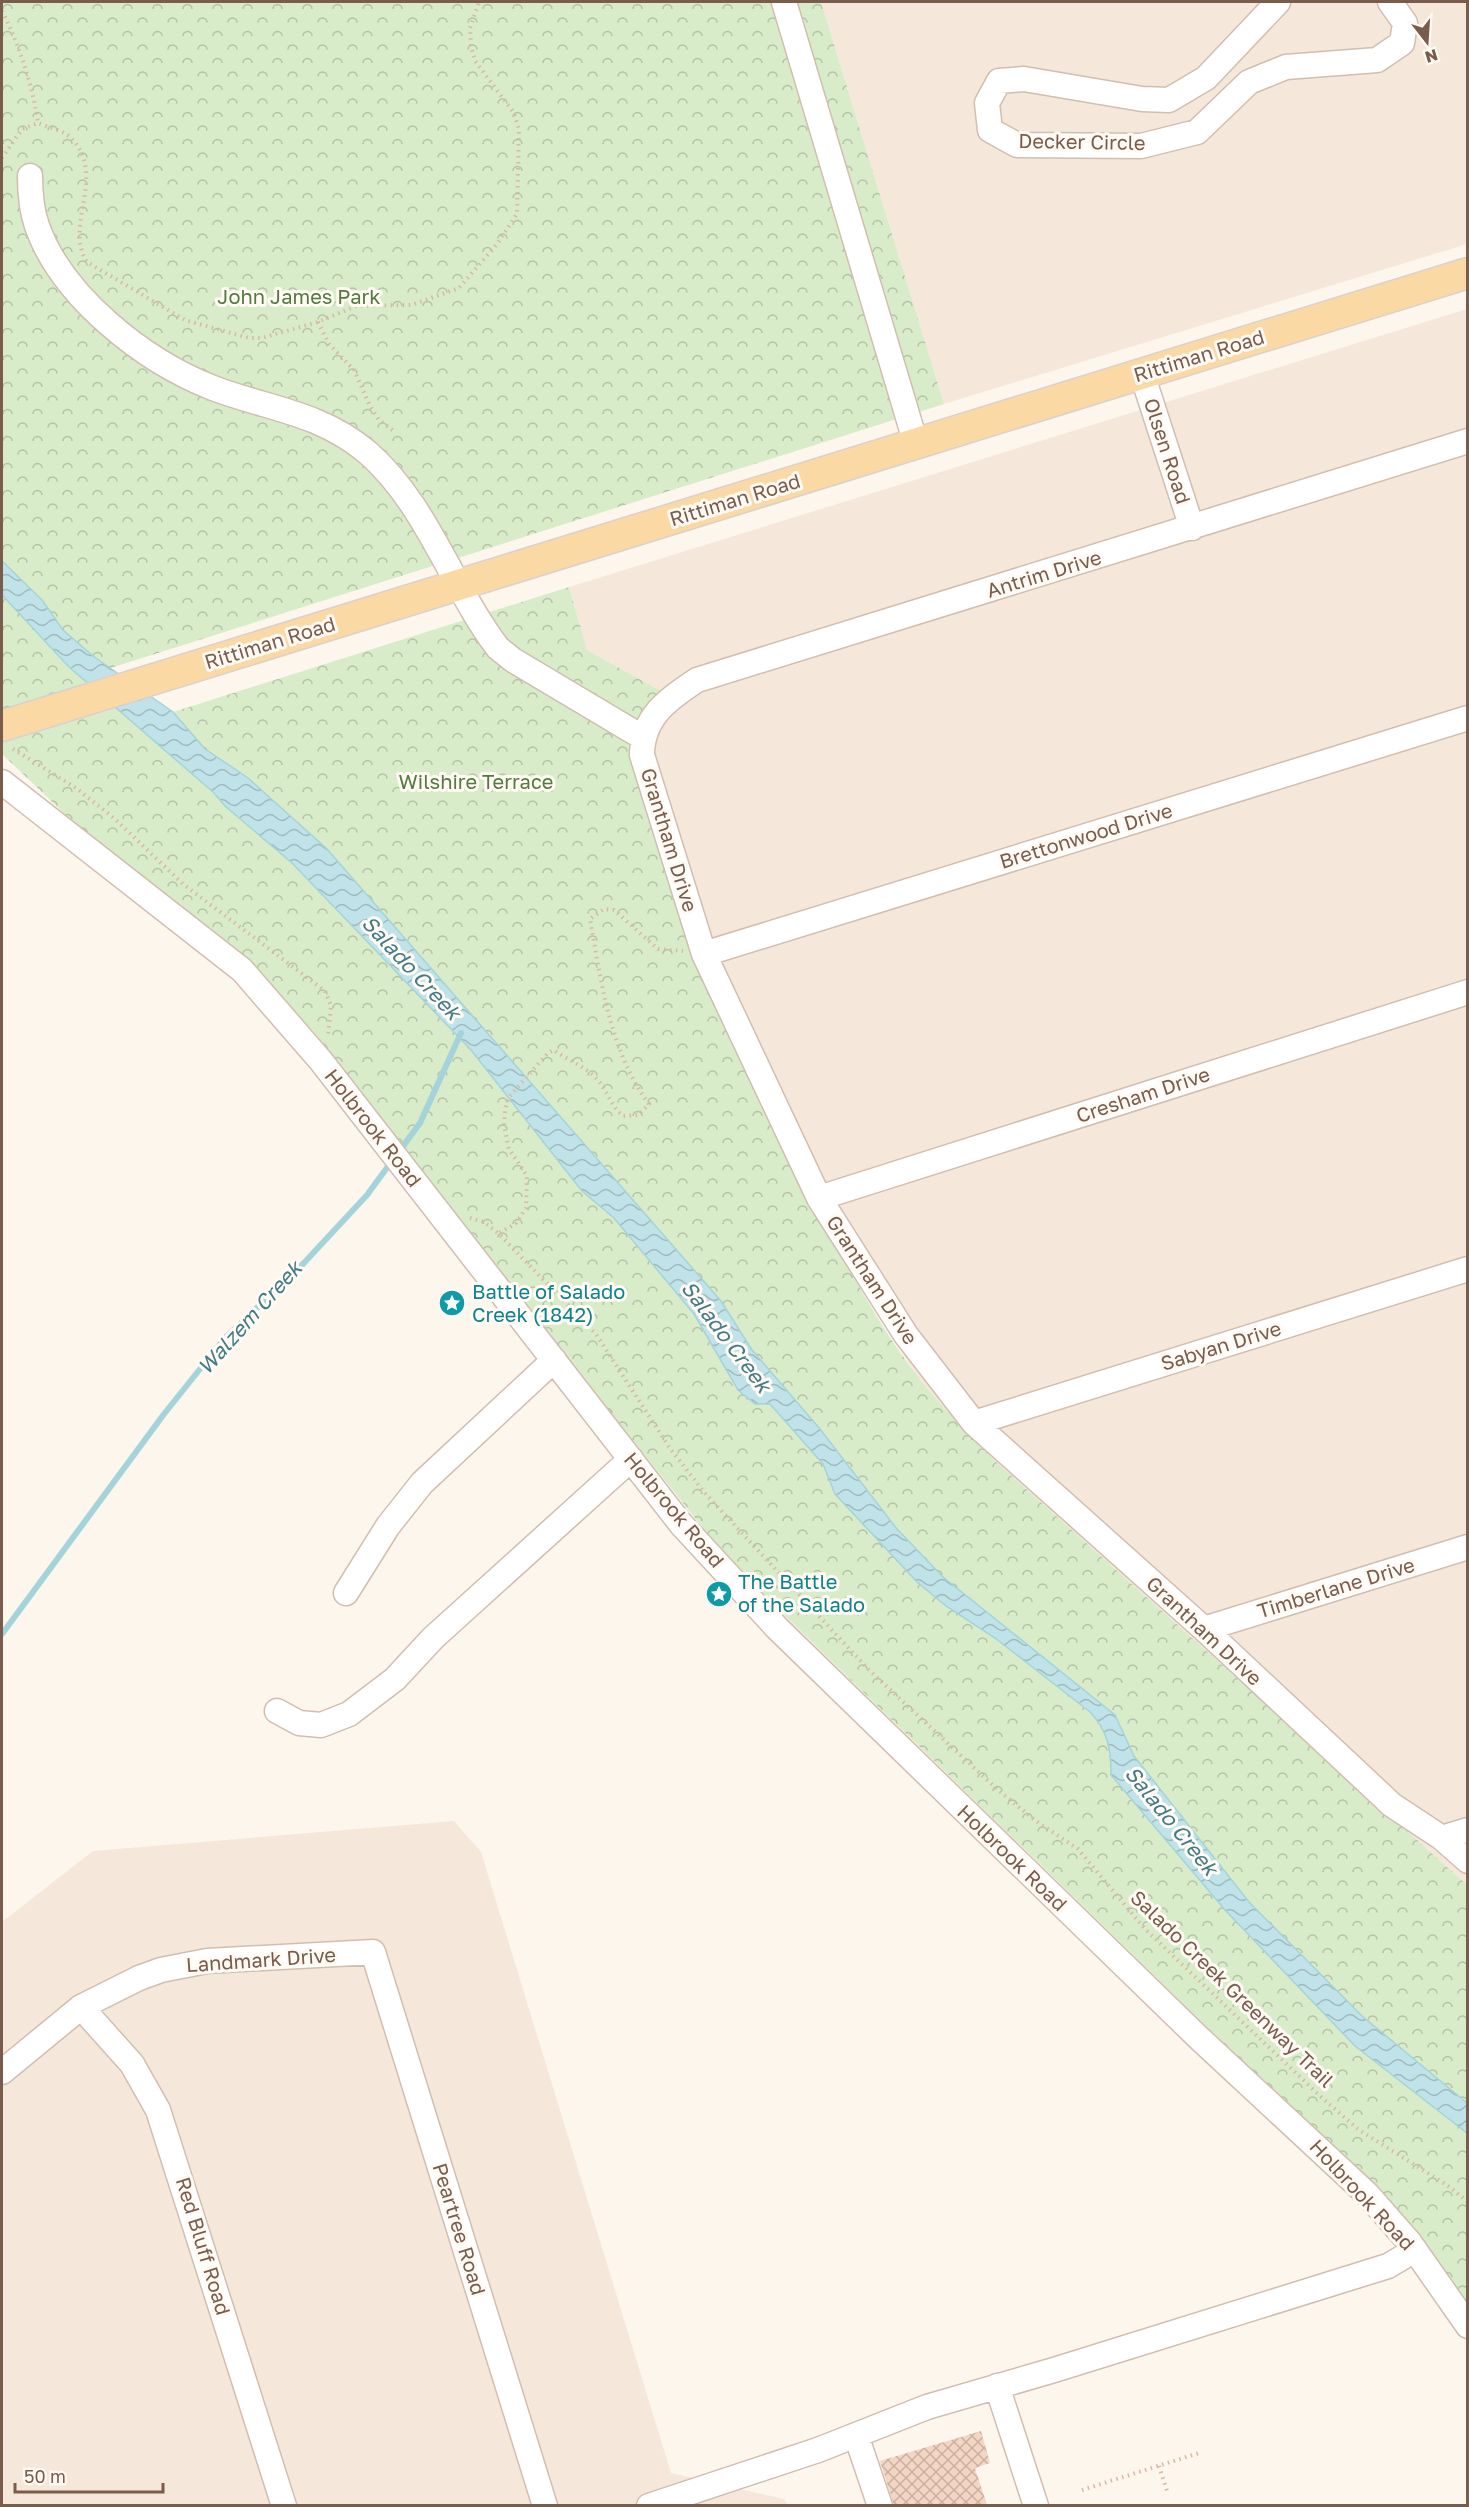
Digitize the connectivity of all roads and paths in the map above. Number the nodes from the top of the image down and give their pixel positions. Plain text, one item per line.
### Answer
1 (479, 2) edge
2 (784, 2) edge
3 (1278, 2) edge
4 (1390, 2) edge
5 (2, 11) edge
6 (38, 123) junction
7 (2, 158) edge
8 (30, 176) dead end
9 (1467, 273) edge
10 (318, 322) junction
11 (1142, 374) junction
12 (395, 432) dead end
13 (1467, 441) edge
14 (916, 444) junction
15 (1192, 528) junction
16 (459, 585) junction
17 (1467, 718) edge
18 (4, 735) edge
19 (642, 737) junction
20 (2, 782) edge
21 (704, 954) junction
22 (1467, 992) edge
23 (330, 1045) dead end
24 (819, 1197) junction
25 (467, 1217) dead end
26 (499, 1233) junction
27 (1467, 1269) edge
28 (554, 1360) junction
29 (974, 1423) junction
30 (631, 1459) junction
31 (1467, 1547) edge
32 (346, 1593) dead end
33 (1204, 1629) junction
34 (277, 1712) dead end
35 (1467, 1830) edge
36 (1442, 1838) junction
37 (1467, 1861) edge
38 (374, 1953) joint
39 (81, 2007) junction
40 (2, 2072) edge
41 (1467, 2202) edge
42 (1415, 2250) junction
43 (1467, 2326) edge
44 (997, 2386) junction
45 (856, 2435) junction
46 (1199, 2453) dead end
47 (1159, 2466) junction
48 (1082, 2490) dead end
49 (1168, 2494) dead end
50 (284, 2505) edge
51 (545, 2505) edge
52 (649, 2505) edge
53 (880, 2505) edge
54 (1036, 2505) edge

1 - 10 path
2 - 14 street
3 - 4 street, Decker Circle
5 - 6 path
6 - 7 path
6 - 10 path
8 - 16 street
9 - 11 main road, Rittiman Road
10 - 12 path
11 - 14 main road, Rittiman Road
11 - 15 street, Olsen Road
13 - 15 street, Antrim Drive
14 - 16 main road, Rittiman Road
15 - 19 street, Antrim Drive
16 - 18 main road, Rittiman Road
16 - 19 street
17 - 21 street, Brettonwood Drive
18 - 23 path
19 - 21 street, Grantham Drive
20 - 28 street, Holbrook Road
21 - 24 street, Grantham Drive
21 - 26 path
22 - 24 street, Cresham Drive
24 - 29 street, Grantham Drive
25 - 26 path, Salado Creek Greenway Trail
26 - 41 path, Salado Creek Greenway Trail
27 - 29 street, Sabyan Drive
28 - 30 street, Holbrook Road
28 - 32 street
29 - 33 street, Grantham Drive
30 - 34 street
30 - 42 street, Holbrook Road
31 - 33 street, Timberlane Drive
33 - 36 street, Grantham Drive
35 - 36 street
36 - 37 street, Grantham Drive
38 - 39 street, Landmark Drive
38 - 51 street, Peartree Road
39 - 40 street, Landmark Drive
39 - 50 street, Red Bluff Road
42 - 43 street, Holbrook Road
42 - 44 street
44 - 45 street
44 - 54 street
45 - 52 street
45 - 53 street
46 - 47 path
47 - 48 path
47 - 49 path

